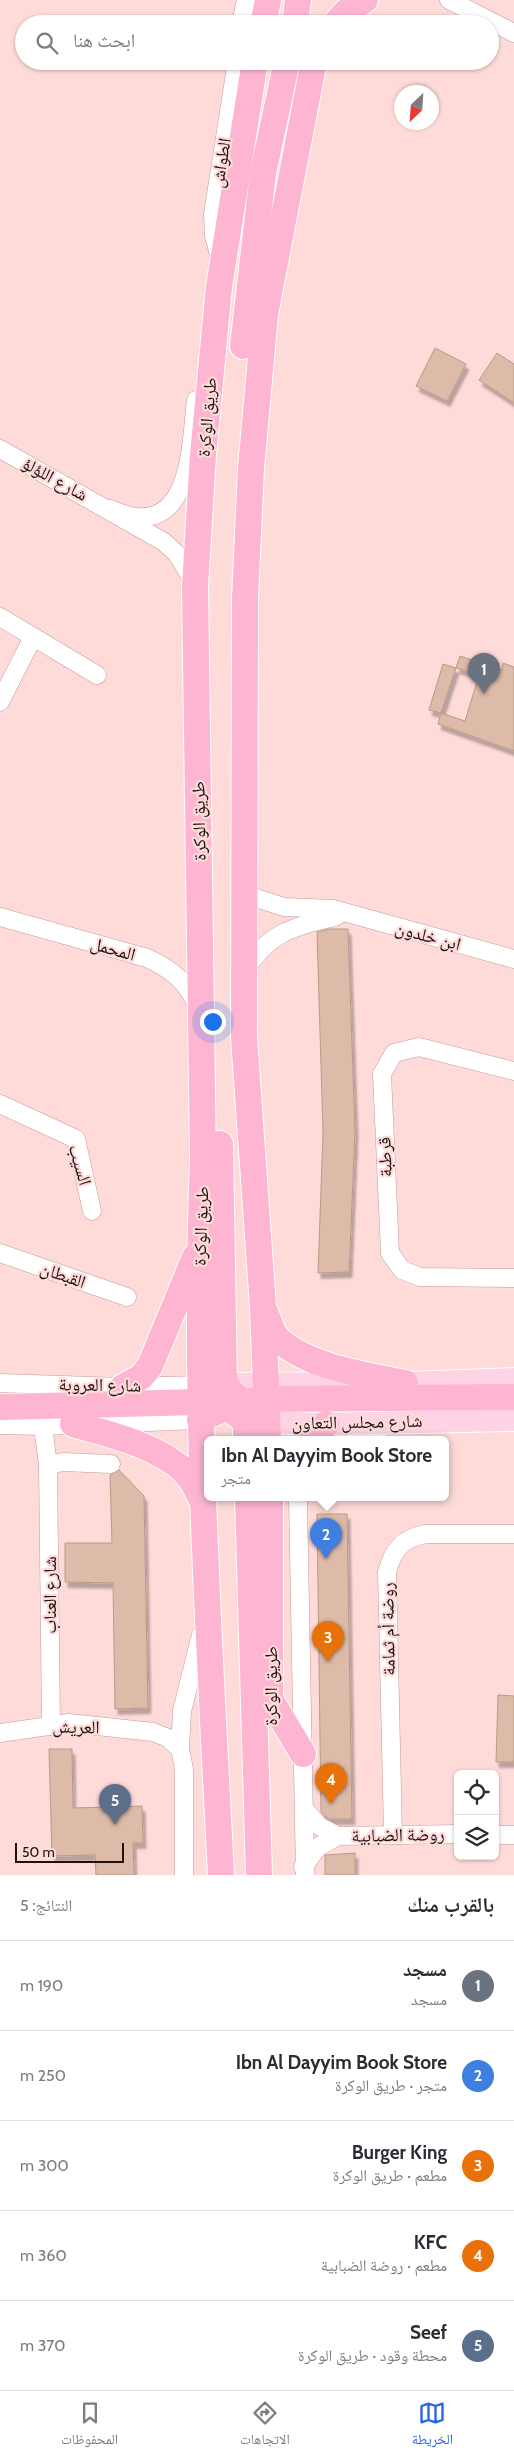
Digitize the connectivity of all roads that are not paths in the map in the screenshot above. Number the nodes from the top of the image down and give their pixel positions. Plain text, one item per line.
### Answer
1 (246, 0) edge
2 (268, 0) edge
3 (298, 0) edge
4 (329, 0) edge
5 (365, 0) edge
6 (449, 0) edge
7 (243, 15) edge
8 (265, 15) edge
9 (296, 15) edge
10 (325, 15) edge
11 (343, 15) edge
12 (479, 15) edge
13 (499, 25) edge
14 (514, 32) edge
15 (237, 70) edge
16 (254, 70) edge
17 (285, 70) edge
18 (313, 70) edge
19 (222, 264) junction
20 (216, 324) junction
21 (0, 449) edge
22 (110, 510) junction
23 (195, 586) junction
24 (245, 598) junction
25 (0, 617) edge
26 (32, 637) junction
27 (196, 637) junction
28 (97, 675) dead end
29 (0, 702) edge
30 (244, 890) junction
31 (341, 913) junction
32 (0, 917) edge
33 (514, 959) edge
34 (244, 973) junction
35 (201, 1015) junction
36 (514, 1071) edge
37 (0, 1104) edge
38 (92, 1211) dead end
39 (200, 1247) junction
40 (0, 1252) edge
41 (514, 1278) edge
42 (127, 1297) dead end
43 (262, 1307) junction
44 (514, 1379) edge
45 (405, 1383) junction
46 (0, 1384) edge
47 (123, 1387) junction
48 (514, 1397) edge
49 (0, 1407) edge
50 (236, 1407) edge
51 (514, 1420) edge
52 (73, 1424) junction
53 (0, 1425) edge
54 (43, 1426) junction
55 (326, 1435) edge
56 (227, 1436) edge
57 (110, 1464) dead end
58 (48, 1465) junction
59 (205, 1501) edge
60 (248, 1501) edge
61 (298, 1501) edge
62 (274, 1504) edge
63 (204, 1505) junction
64 (514, 1534) edge
65 (207, 1585) junction
66 (270, 1699) junction
67 (182, 1711) junction
68 (51, 1726) junction
69 (152, 1732) junction
70 (0, 1733) edge
71 (180, 1749) junction
72 (303, 1754) junction
73 (304, 1810) junction
74 (392, 1834) junction
75 (454, 1834) edge
76 (499, 1835) edge
77 (514, 1835) edge
78 (338, 1836) junction
79 (303, 1871) edge
80 (184, 1875) edge
81 (221, 1875) edge
82 (259, 1875) edge
83 (272, 1875) edge

1 - 7 street
2 - 8 highway
3 - 9 highway
4 - 10 highway
5 - 11 highway
6 - 12 street
13 - 14 street
15 - 19 street, الطواش
16 - 19 highway, طريق الوكرة
17 - 24 highway
18 - 24 highway, طريق الوكرة
19 - 20 highway, طريق الوكرة
20 - 22 street, شارع اللؤلؤ
20 - 23 highway, طريق الوكرة
21 - 22 street, شارع اللؤلؤ
22 - 23 street, شارع اللؤلؤ
23 - 27 highway, طريق الوكرة
24 - 30 highway, طريق الوكرة
25 - 26 street
26 - 28 street
26 - 29 street
27 - 35 highway, طريق الوكرة
27 - 50 highway
30 - 31 street, ابن خلدون
30 - 34 highway, طريق الوكرة
31 - 33 street, ابن خلدون
31 - 34 street
32 - 35 street, المحمل
34 - 43 highway, طريق الوكرة
35 - 39 highway, طريق الوكرة
36 - 41 street, قرطبة
37 - 38 street, السيب
39 - 47 highway
39 - 50 highway, طريق الوكرة
40 - 42 street, القبطان
43 - 45 highway
43 - 50 highway, طريق الوكرة
44 - 45 main road
45 - 50 main road
46 - 47 street, شارع العروبة
47 - 50 street, شارع العروبة
48 - 50 highway
49 - 50 highway
50 - 52 street, شارع العروبة
50 - 55 main road, شارع مجلس التعاون
50 - 56 highway, طريق الوكرة
51 - 55 main road, شارع مجلس التعاون
52 - 54 street, شارع العروبة
52 - 63 highway
53 - 54 street, شارع العروبة
54 - 58 street, شارع العناب
57 - 58 street
58 - 68 street, شارع العناب
59 - 63 highway, طريق الوكرة
60 - 82 highway
61 - 72 street, طريق الوكرة
62 - 66 highway, طريق الوكرة
63 - 65 highway, طريق الوكرة
64 - 74 street, روضة أم ثمامة
65 - 67 street, طريق الوكرة
65 - 81 highway, طريق الوكرة
66 - 72 highway
66 - 83 highway, طريق الوكرة
67 - 69 street
67 - 71 street, طريق الوكرة
68 - 69 street, العريش
68 - 70 street, العريش
69 - 71 street, العريش
71 - 80 street, طريق الوكرة
72 - 73 street, طريق الوكرة
73 - 78 street, روضة الضبابية
73 - 79 street, طريق الوكرة
74 - 75 street, روضة الضبابية
74 - 78 street, روضة الضبابية
76 - 77 street
78 - 79 street, روضة الضبابية

